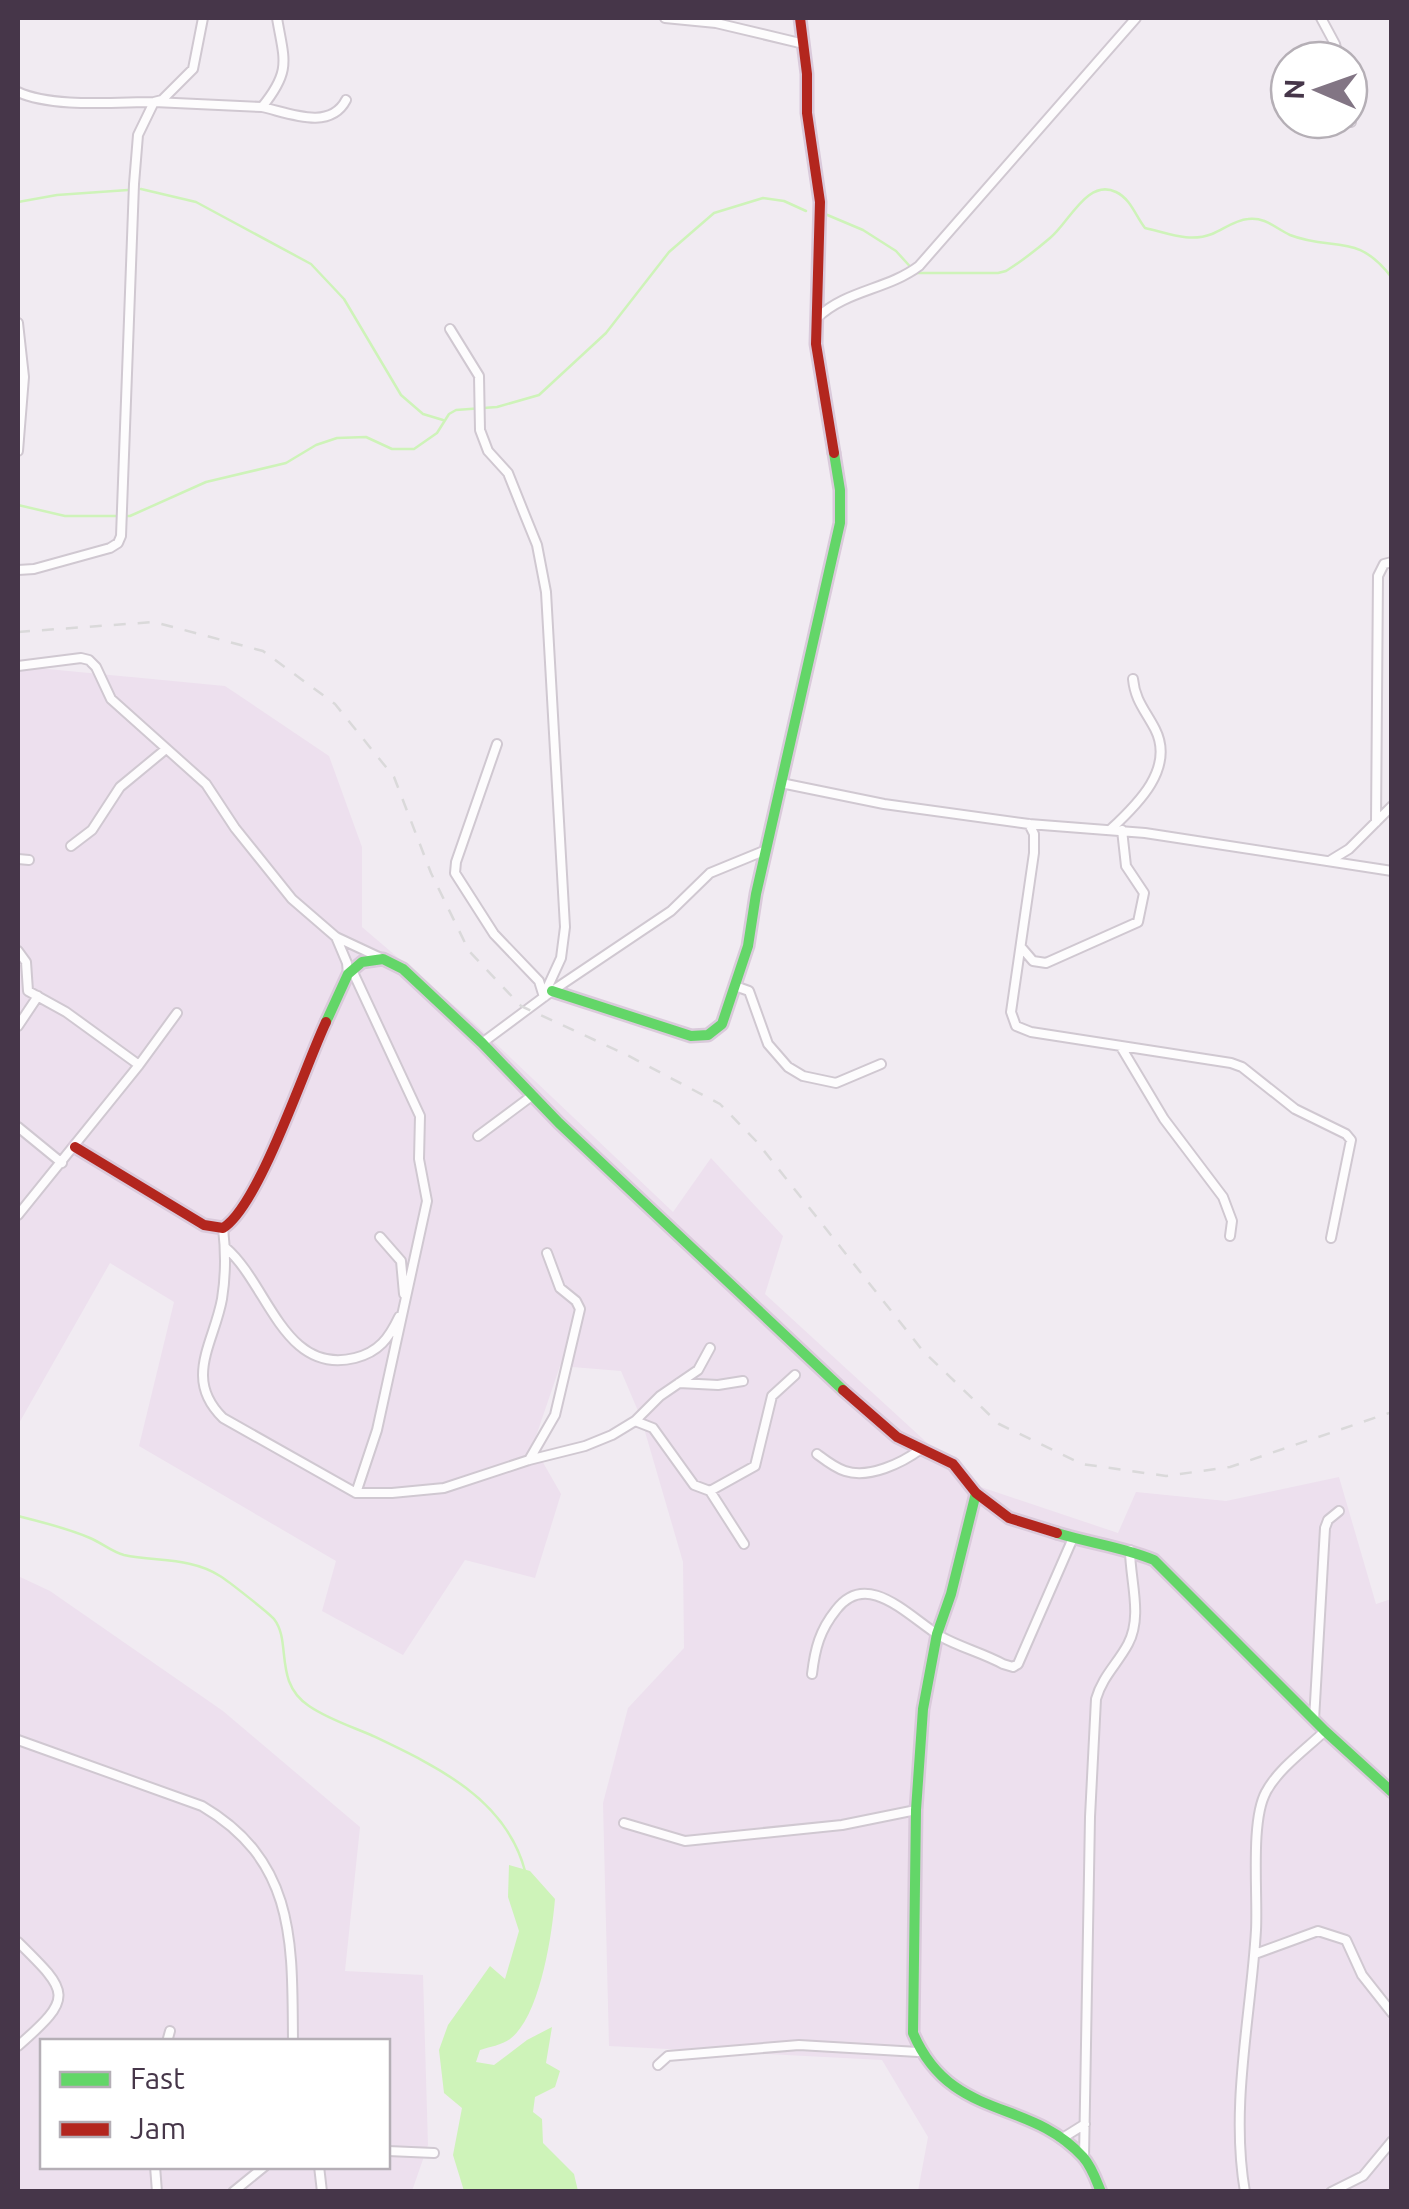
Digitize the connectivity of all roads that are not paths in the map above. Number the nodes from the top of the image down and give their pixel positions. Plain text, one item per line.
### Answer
1 (203, 18) edge
2 (277, 18) edge
3 (665, 18) edge
4 (800, 18) edge
5 (1136, 18) edge
6 (804, 44) junction
7 (18, 92) edge
8 (346, 100) dead end
9 (154, 102) junction
10 (262, 107) junction
11 (815, 320) junction
12 (18, 323) edge
13 (450, 329) dead end
14 (18, 452) edge
15 (1392, 562) edge
16 (18, 570) edge
17 (18, 666) edge
18 (1133, 678) dead end
19 (497, 744) dead end
20 (166, 749) junction
21 (781, 783) junction
22 (1392, 806) edge
23 (1376, 822) junction
24 (1029, 824) junction
25 (1111, 829) junction
26 (1122, 830) junction
27 (71, 846) dead end
28 (766, 850) junction
29 (18, 860) edge
30 (29, 860) dead end
31 (1331, 860) junction
32 (1392, 871) edge
33 (336, 937) junction
34 (1021, 947) junction
35 (18, 951) edge
36 (383, 959) junction
37 (350, 972) junction
38 (735, 986) junction
39 (547, 994) junction
40 (38, 996) junction
41 (177, 1013) dead end
42 (18, 1026) edge
43 (482, 1043) junction
44 (1121, 1046) junction
45 (881, 1064) dead end
46 (139, 1065) junction
47 (532, 1095) junction
48 (18, 1127) edge
49 (478, 1136) dead end
50 (75, 1147) junction
51 (62, 1163) junction
52 (18, 1193) edge
53 (27, 1204) junction
54 (18, 1215) edge
55 (224, 1228) junction
56 (1230, 1236) dead end
57 (380, 1237) dead end
58 (1331, 1238) dead end
59 (225, 1247) junction
60 (547, 1253) dead end
61 (710, 1348) dead end
62 (795, 1374) dead end
63 (744, 1381) dead end
64 (679, 1384) junction
65 (636, 1421) junction
66 (921, 1449) junction
67 (817, 1454) dead end
68 (529, 1460) junction
69 (710, 1491) junction
70 (356, 1492) junction
71 (976, 1493) junction
72 (1339, 1512) dead end
73 (1074, 1538) junction
74 (744, 1544) dead end
75 (1130, 1550) junction
76 (937, 1634) junction
77 (812, 1674) dead end
78 (1314, 1720) junction
79 (1325, 1731) junction
80 (18, 1740) edge
81 (1392, 1792) edge
82 (916, 1810) junction
83 (624, 1823) dead end
84 (18, 1942) edge
85 (1255, 1954) junction
86 (1392, 2013) edge
87 (170, 2031) dead end
88 (168, 2039) edge
89 (293, 2039) edge
90 (18, 2046) edge
91 (918, 2052) junction
92 (658, 2064) dead end
93 (1085, 2124) junction
94 (1061, 2139) junction
95 (1392, 2141) edge
96 (390, 2151) edge
97 (434, 2153) dead end
98 (1084, 2158) junction
99 (261, 2169) edge
100 (1332, 2191) edge
101 (233, 2192) edge
102 (1101, 2192) edge
103 (1245, 2192) edge

1 - 9 street
2 - 10 street
3 - 6 street
4 - 6 street
5 - 11 street
6 - 11 street
7 - 9 street
8 - 10 street
9 - 10 street
9 - 16 street
11 - 21 street
12 - 14 street
13 - 39 street
15 - 23 street
17 - 20 street
18 - 25 street
19 - 39 street
20 - 27 street
20 - 33 street
21 - 24 street
21 - 28 street
22 - 23 street
23 - 31 street
24 - 25 street
24 - 34 street
25 - 26 street
26 - 31 street
26 - 34 street
28 - 38 street
28 - 39 street
29 - 30 street
31 - 32 street
33 - 36 street
33 - 37 street
34 - 44 street
35 - 40 street
36 - 37 street
36 - 43 street
37 - 55 street
37 - 70 street
38 - 39 street
38 - 45 street
39 - 43 street
40 - 42 street
40 - 46 street
41 - 46 street
43 - 47 street
44 - 56 street
44 - 58 street
46 - 50 street
47 - 49 street
47 - 66 street
48 - 51 street
50 - 51 street
50 - 55 street
51 - 53 street
52 - 53 street
53 - 54 street
55 - 59 street
57 - 59 street
59 - 70 street
60 - 68 street
61 - 64 street
62 - 69 street
63 - 64 street
64 - 65 street
65 - 68 street
65 - 69 street
66 - 67 street
66 - 71 street
68 - 70 street
69 - 74 street
71 - 73 street
71 - 76 street
72 - 78 street
73 - 75 street
73 - 76 street
75 - 78 street
75 - 93 street
76 - 77 street
76 - 82 street
78 - 79 street
79 - 81 street
79 - 85 street
80 - 89 street
82 - 83 street
82 - 91 street
84 - 90 street
85 - 86 street
85 - 103 street
87 - 88 street
91 - 92 street
91 - 94 street
93 - 94 street
93 - 98 street
94 - 98 street
95 - 100 street
96 - 97 street
98 - 102 street
99 - 101 street

